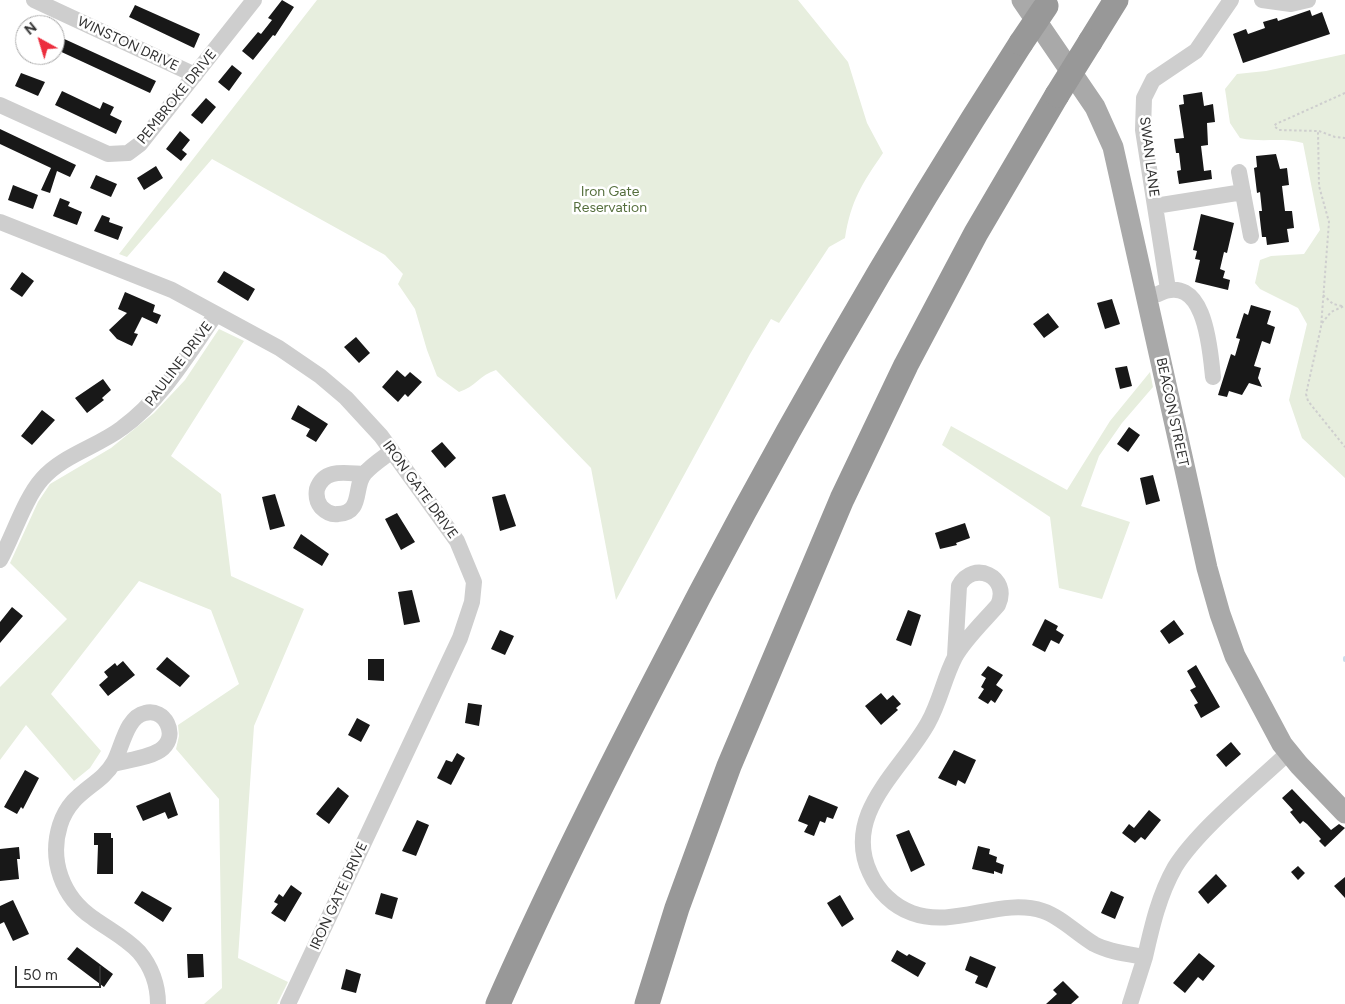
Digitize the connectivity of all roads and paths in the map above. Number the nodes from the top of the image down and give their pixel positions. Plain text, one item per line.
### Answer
1 (34, 0) edge
2 (254, 0) edge
3 (1116, 0) edge
4 (1231, 0) edge
5 (1262, 0) edge
6 (1308, 0) edge
7 (1039, 2) edge
8 (195, 75) junction
9 (1345, 92) edge
10 (0, 105) edge
11 (1318, 130) junction
12 (1345, 138) edge
13 (1239, 172) dead end
14 (1243, 192) junction
15 (1155, 206) junction
16 (0, 222) edge
17 (1251, 236) dead end
18 (1168, 289) junction
19 (1324, 295) junction
20 (1147, 300) junction
21 (1344, 307) edge
22 (216, 314) junction
23 (1321, 326) junction
24 (1213, 377) dead end
25 (1345, 448) edge
26 (392, 451) junction
27 (363, 474) dead end
28 (0, 560) edge
29 (955, 656) junction
30 (1288, 753) junction
31 (113, 764) dead end
32 (1345, 812) edge
33 (1145, 957) junction
34 (158, 1004) edge
35 (288, 1004) edge
36 (498, 1004) edge
37 (647, 1004) edge
38 (1130, 1004) edge

1 - 8 street, WINSTON DRIVE
2 - 8 street, PEMBROKE DRIVE
3 - 37 highway, bridge
4 - 15 street, SWAN LANE
5 - 6 street
7 - 20 main road, BEACON STREET
7 - 36 highway, bridge
8 - 10 street, PEMBROKE DRIVE
9 - 11 path
11 - 12 path
11 - 19 path
13 - 14 street
14 - 15 street
14 - 17 street
15 - 18 street, SWAN LANE
16 - 22 street, IRON GATE DRIVE
18 - 20 street
18 - 24 street
19 - 21 path
19 - 23 path
20 - 30 main road, BEACON STREET
21 - 23 path
22 - 26 street, IRON GATE DRIVE
22 - 28 street, PAULINE DRIVE
23 - 25 path
26 - 27 street
26 - 35 street, IRON GATE DRIVE
29 - 29 street
29 - 33 street
30 - 32 main road, BEACON STREET
30 - 33 street
31 - 34 street
33 - 38 street

